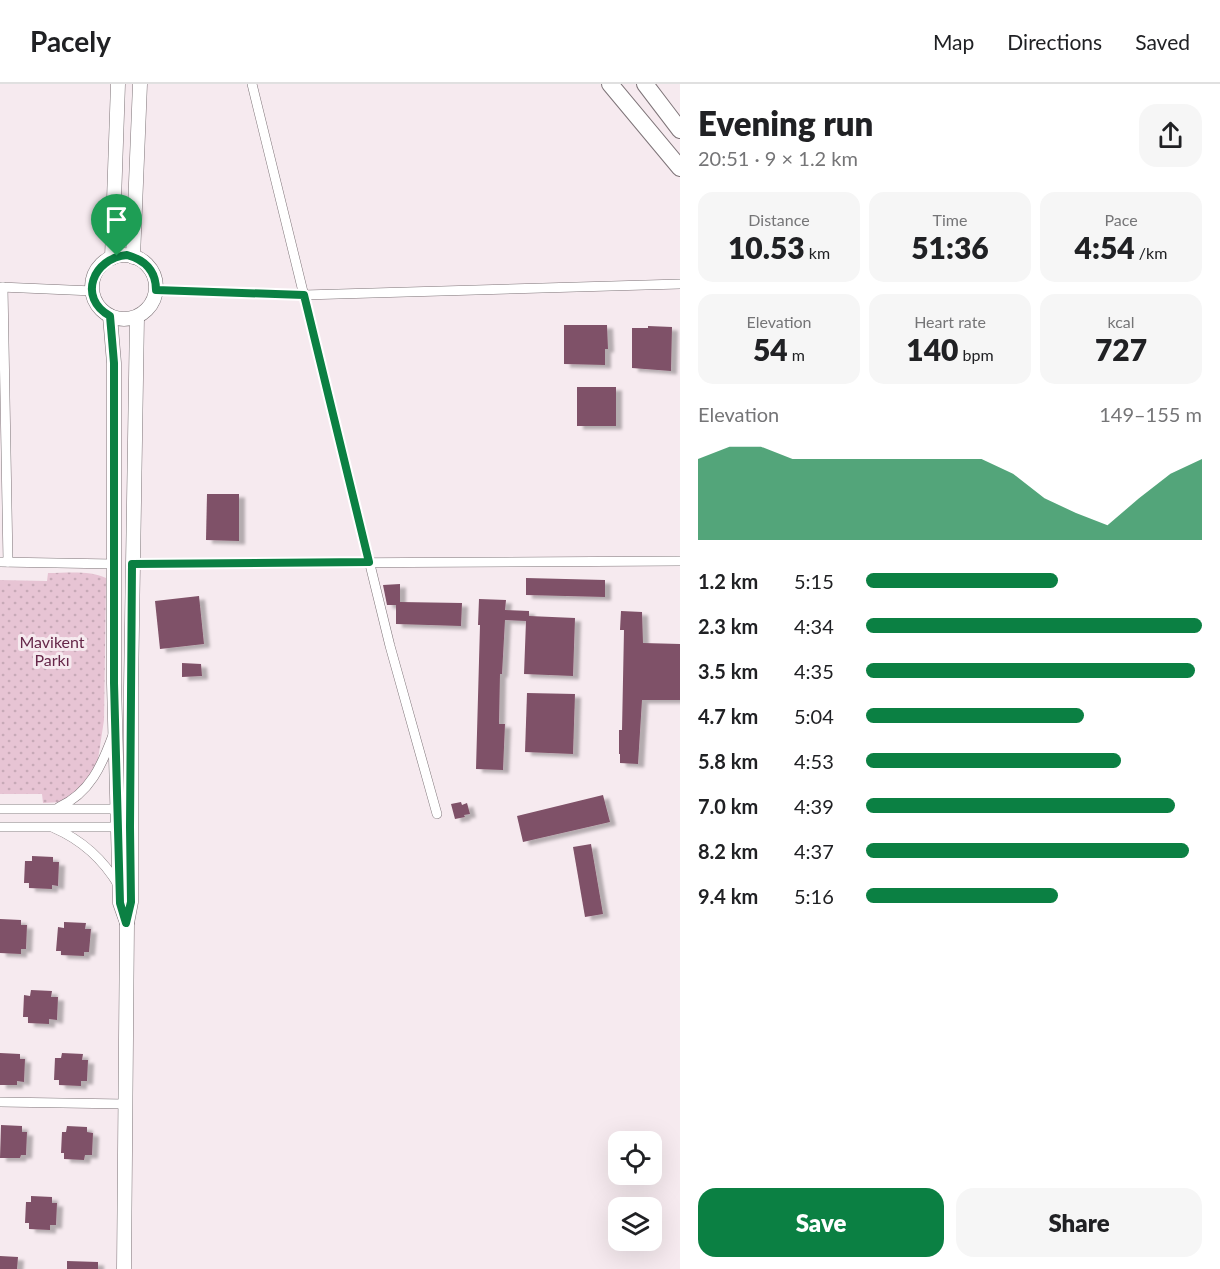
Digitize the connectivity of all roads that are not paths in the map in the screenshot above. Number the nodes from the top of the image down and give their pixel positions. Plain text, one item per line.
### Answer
1 (118, 84) edge
2 (140, 84) edge
3 (252, 84) edge
4 (610, 84) edge
5 (645, 84) edge
6 (680, 130) edge
7 (680, 168) edge
8 (134, 257) junction
9 (112, 258) junction
10 (680, 284) edge
11 (2, 287) edge
12 (156, 290) junction
13 (93, 291) junction
14 (304, 295) junction
15 (110, 316) junction
16 (137, 317) junction
17 (680, 561) edge
18 (4, 562) edge
19 (369, 562) junction
20 (114, 564) junction
21 (132, 564) junction
22 (115, 730) junction
23 (0, 809) edge
24 (55, 809) junction
25 (124, 809) junction
26 (437, 814) dead end
27 (0, 826) edge
28 (52, 827) junction
29 (124, 827) junction
30 (119, 886) junction
31 (126, 923) junction
32 (0, 1102) edge
33 (125, 1104) junction
34 (124, 1269) edge

1 - 9 main road
2 - 8 main road
3 - 14 street
4 - 7 highway
5 - 6 highway
8 - 9 main road
8 - 12 main road
9 - 13 main road
10 - 14 street
11 - 13 street
11 - 18 street
12 - 14 street
12 - 16 main road
13 - 15 main road
14 - 19 street
15 - 16 main road
15 - 20 main road
16 - 21 main road
17 - 19 street
18 - 20 street
19 - 21 street
19 - 26 street
20 - 22 main road
21 - 25 main road
22 - 24 street
22 - 25 main road
23 - 24 street
24 - 25 street
25 - 29 main road
27 - 28 street
28 - 29 street
28 - 30 street
29 - 30 main road
29 - 31 main road
30 - 31 main road
31 - 33 main road
32 - 33 street
33 - 34 main road

